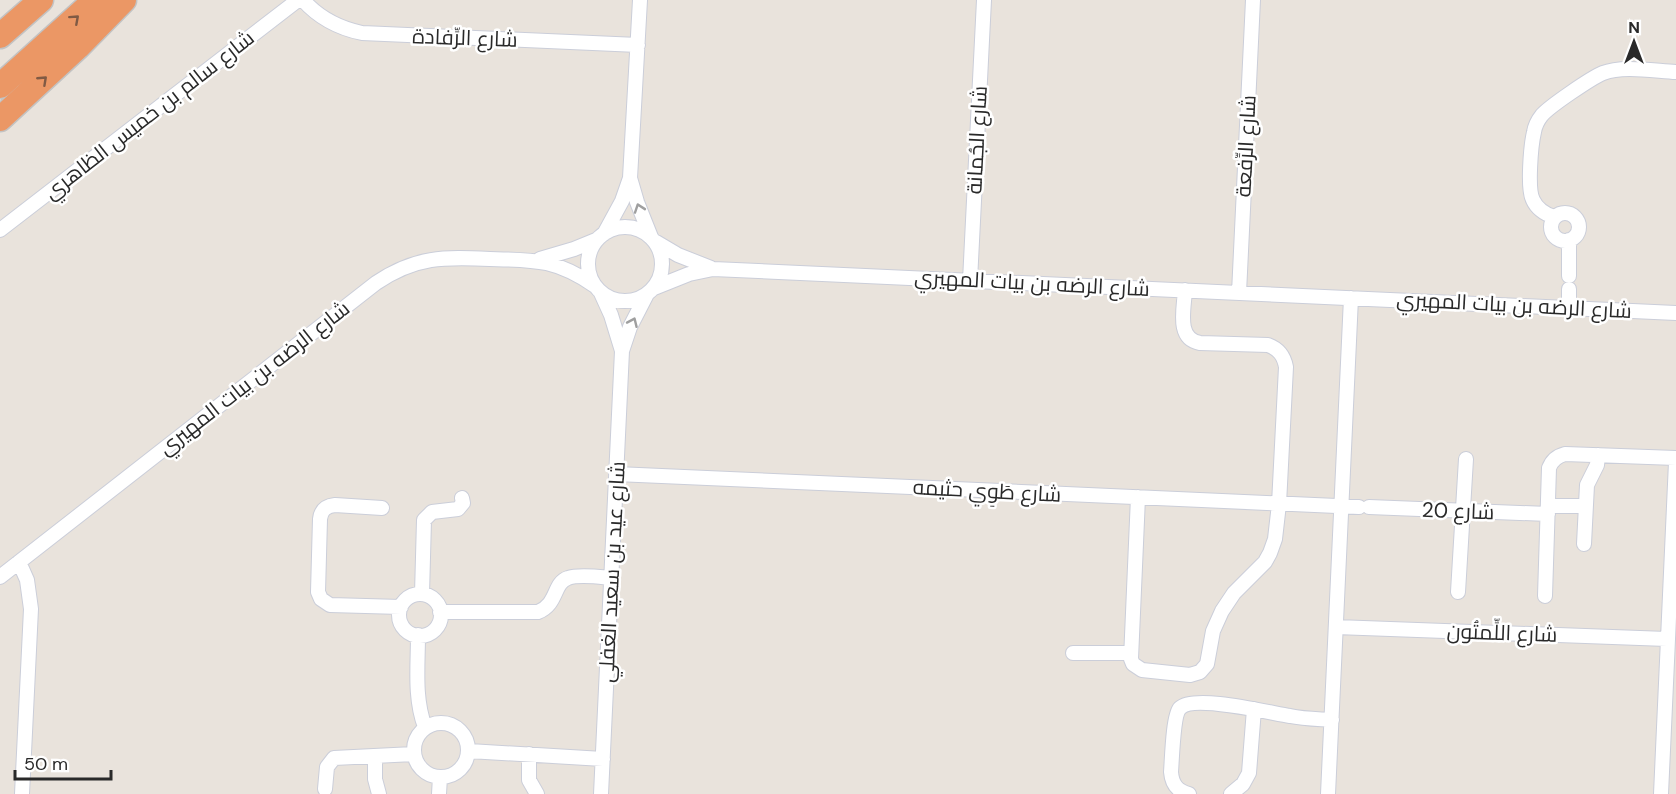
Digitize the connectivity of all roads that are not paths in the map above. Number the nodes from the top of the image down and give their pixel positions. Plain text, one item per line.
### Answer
1 (41, 0) edge
2 (95, 0) edge
3 (124, 0) edge
4 (298, 0) edge
5 (303, 0) edge
6 (640, 0) edge
7 (984, 0) edge
8 (1253, 0) edge
9 (0, 36) edge
10 (638, 45) junction
11 (1676, 72) edge
12 (0, 86) edge
13 (0, 119) edge
14 (630, 178) junction
15 (1554, 217) junction
16 (0, 230) edge
17 (600, 237) junction
18 (653, 240) junction
19 (1569, 240) junction
20 (538, 260) junction
21 (713, 269) junction
22 (970, 281) junction
23 (598, 289) junction
24 (1185, 290) junction
25 (651, 291) junction
26 (1239, 293) junction
27 (1351, 298) junction
28 (1569, 308) junction
29 (1676, 313) edge
30 (622, 351) junction
31 (1598, 455) junction
32 (1466, 459) dead end
33 (1676, 460) edge
34 (616, 474) junction
35 (1138, 497) junction
36 (462, 498) dead end
37 (1279, 504) junction
38 (1585, 506) junction
39 (1341, 507) junction
40 (1364, 507) joint
41 (382, 508) dead end
42 (1548, 510) junction
43 (1463, 511) junction
44 (1584, 544) dead end
45 (19, 562) junction
46 (0, 577) edge
47 (611, 578) junction
48 (1458, 592) dead end
49 (422, 594) junction
50 (1545, 596) dead end
51 (400, 607) junction
52 (440, 612) junction
53 (1336, 627) junction
54 (418, 635) junction
55 (1667, 639) junction
56 (1073, 652) dead end
57 (1131, 653) junction
58 (1254, 709) junction
59 (1332, 720) junction
60 (425, 727) junction
61 (469, 751) junction
62 (414, 754) junction
63 (529, 754) junction
64 (375, 756) junction
65 (603, 759) junction
66 (440, 777) junction
67 (325, 789) dead end
68 (22, 794) edge
69 (380, 794) edge
70 (439, 794) edge
71 (537, 794) edge
72 (601, 794) edge
73 (1189, 794) edge
74 (1231, 794) edge
75 (1328, 794) edge
76 (1661, 794) edge

1 - 9 highway
12 -> 2 highway
13 -> 3 highway
4 - 16 street, شارع سالم بن خميس الظاهري
5 - 10 street, شارع الرِّفادة
6 - 10 street
7 - 22 street, شارع الجُمانة
8 - 26 street, شارع الرِّفعة
10 - 14 street
11 - 15 street
14 - 17 street
18 -> 14 street
15 - 19 street
15 - 19 street
17 - 18 street
17 - 20 street, شارع الرضه بن بيات المهيري
17 - 23 street
18 - 21 street, شارع الرضه بن بيات المهيري
18 - 25 street
19 - 28 street
20 - 23 street, شارع الرضه بن بيات المهيري
20 - 45 street, شارع الرضه بن بيات المهيري
21 - 22 street, شارع الرضه بن بيات المهيري
21 - 25 street, شارع الرضه بن بيات المهيري
22 - 24 street, شارع الرضه بن بيات المهيري
23 - 25 street
23 - 30 street, شارع عيد بن سعيد الغفلي
24 - 26 street, شارع الرضه بن بيات المهيري
24 - 37 street
30 -> 25 street, شارع عيد بن سعيد الغفلي
26 - 27 street, شارع الرضه بن بيات المهيري
27 - 28 street, شارع الرضه بن بيات المهيري
27 - 39 street
28 - 29 street, شارع الرضه بن بيات المهيري
30 - 34 street, شارع عيد بن سعيد الغفلي
31 - 33 street
31 - 38 street
31 - 42 street
32 - 43 street
33 - 55 street
34 - 35 street, شارع طَوِي حثيمه
34 - 47 street, شارع عيد بن سعيد الغفلي
35 - 37 street, شارع طَوِي حثيمه
35 - 57 street
36 - 49 street
37 - 39 street, شارع طَوِي حثيمه
37 - 57 street
38 - 42 street, شارع 20
38 - 44 street
39 - 40 street, شارع طَوِي حثيمه
39 - 53 street
40 - 43 street, شارع 20
41 - 51 street
42 - 43 street, شارع 20
42 - 50 street
43 - 48 street
45 - 46 street, شارع الرضه بن بيات المهيري
45 - 68 street
47 - 52 street
47 - 65 street, شارع عيد بن سعيد الغفلي
49 - 51 street
49 - 52 street
51 - 54 street
52 - 54 street
53 - 55 street, شارع اللِّمتُون
53 - 59 street
54 - 60 street
55 - 76 street
56 - 57 street
58 - 59 street
58 - 73 street
58 - 74 street
59 - 75 street
60 - 61 street
60 - 62 street
61 - 63 street
61 - 66 street
62 - 64 street
62 - 66 street
63 - 65 street
63 - 71 street
64 - 67 street
64 - 69 street
65 - 72 street, شارع عيد بن سعيد الغفلي
66 - 70 street

